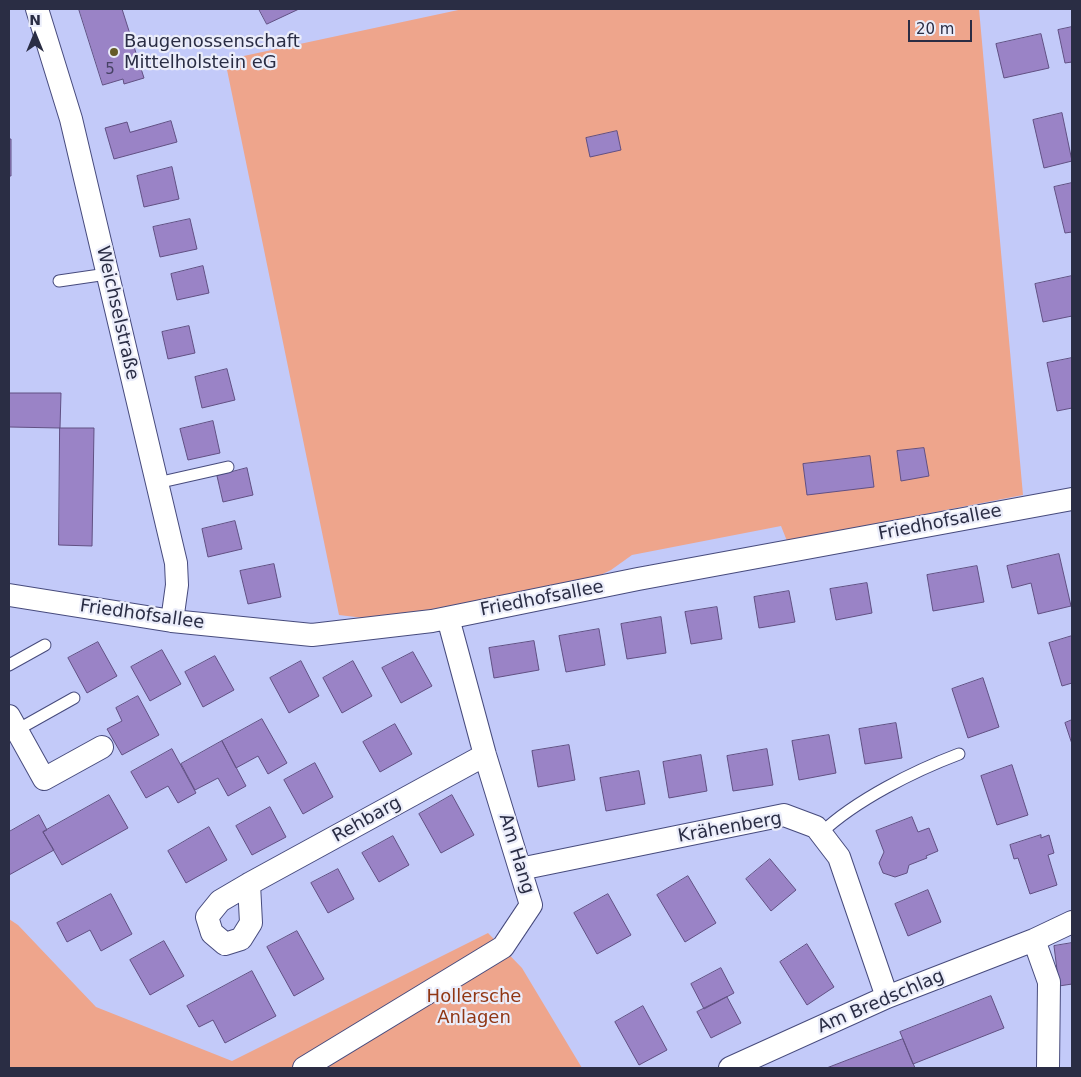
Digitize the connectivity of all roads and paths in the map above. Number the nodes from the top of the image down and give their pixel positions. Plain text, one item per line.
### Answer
1 (37, 9) edge
2 (107, 274) junction
3 (59, 281) dead end
4 (228, 467) dead end
5 (157, 483) junction
6 (1072, 498) edge
7 (9, 595) edge
8 (448, 618) junction
9 (172, 621) junction
10 (45, 645) dead end
11 (9, 665) edge
12 (74, 698) dead end
13 (13, 723) edge
14 (102, 747) dead end
15 (959, 754) dead end
16 (485, 755) junction
17 (821, 833) junction
18 (520, 869) junction
19 (249, 884) dead end
20 (1072, 922) edge
21 (1034, 940) junction
22 (887, 998) junction
23 (304, 1068) edge
24 (730, 1068) edge
25 (1048, 1068) edge

1 - 2 street, Weichselstraße
2 - 3 lane
2 - 5 street, Weichselstraße
4 - 5 lane
5 - 9 street, Weichselstraße
6 - 8 street, Friedhofsallee
7 - 9 street, Friedhofsallee
8 - 9 street, Friedhofsallee
8 - 16 street, Am Hang
10 - 11 lane
12 - 13 lane
13 - 14 street
15 - 17 lane
16 - 18 street, Am Hang
16 - 19 street, Rehbarg
17 - 18 street, Krähenberg
17 - 22 street, Krähenberg
18 - 23 street, Am Hang
20 - 21 street, Am Bredschlag
21 - 22 street, Am Bredschlag
21 - 25 street
22 - 24 street, Am Bredschlag

